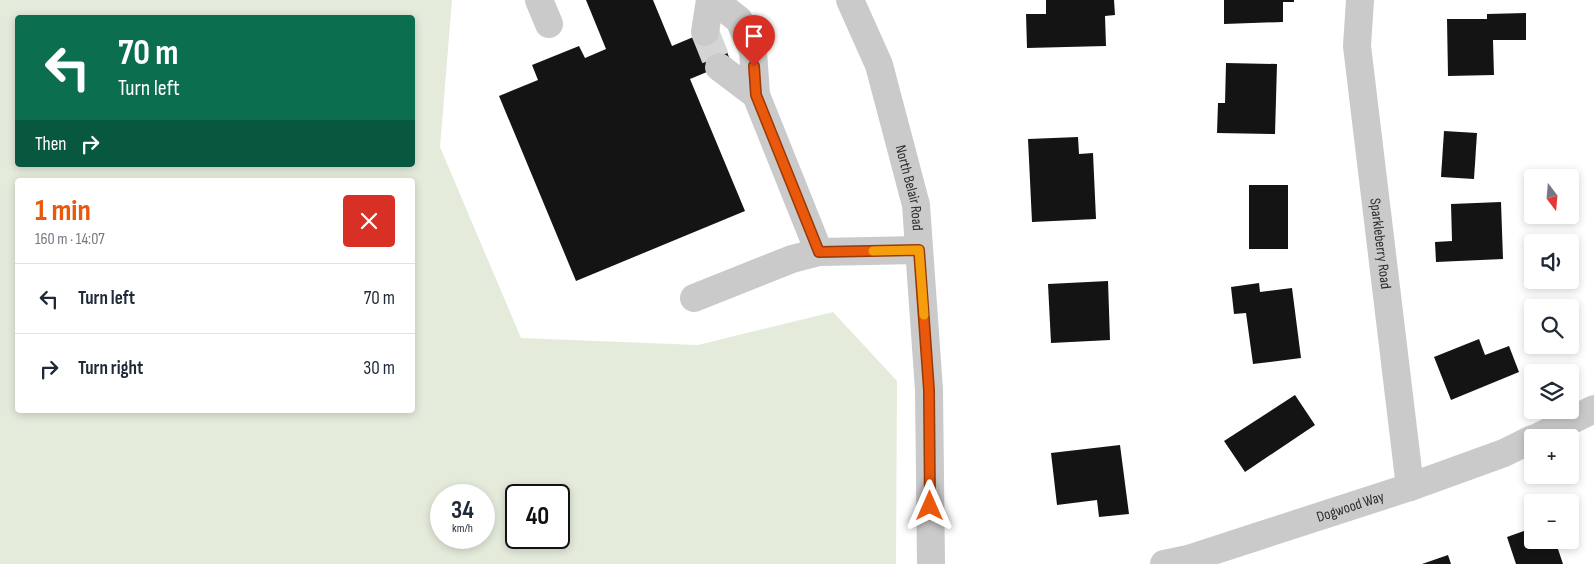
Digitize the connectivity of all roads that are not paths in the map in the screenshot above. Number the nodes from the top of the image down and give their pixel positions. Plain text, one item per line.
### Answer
1 (712, 0) edge
2 (850, 0) edge
3 (1360, 0) edge
4 (705, 32) tunnel mouth
5 (719, 67) tunnel mouth
6 (756, 95) junction
7 (919, 250) junction
8 (819, 252) junction
9 (694, 298) dead end
10 (1594, 410) edge
11 (1555, 429) edge
12 (1524, 443) edge
13 (1410, 488) junction
14 (930, 564) edge
15 (1164, 564) edge

1 - 4 street
1 - 6 street
2 - 7 street, North Belair Road
3 - 13 street, Sparkleberry Road
5 - 6 street
6 - 8 street
7 - 8 street
7 - 14 street, North Belair Road
8 - 9 street
10 - 11 street
12 - 13 street, Dogwood Way
13 - 15 street, Dogwood Way

